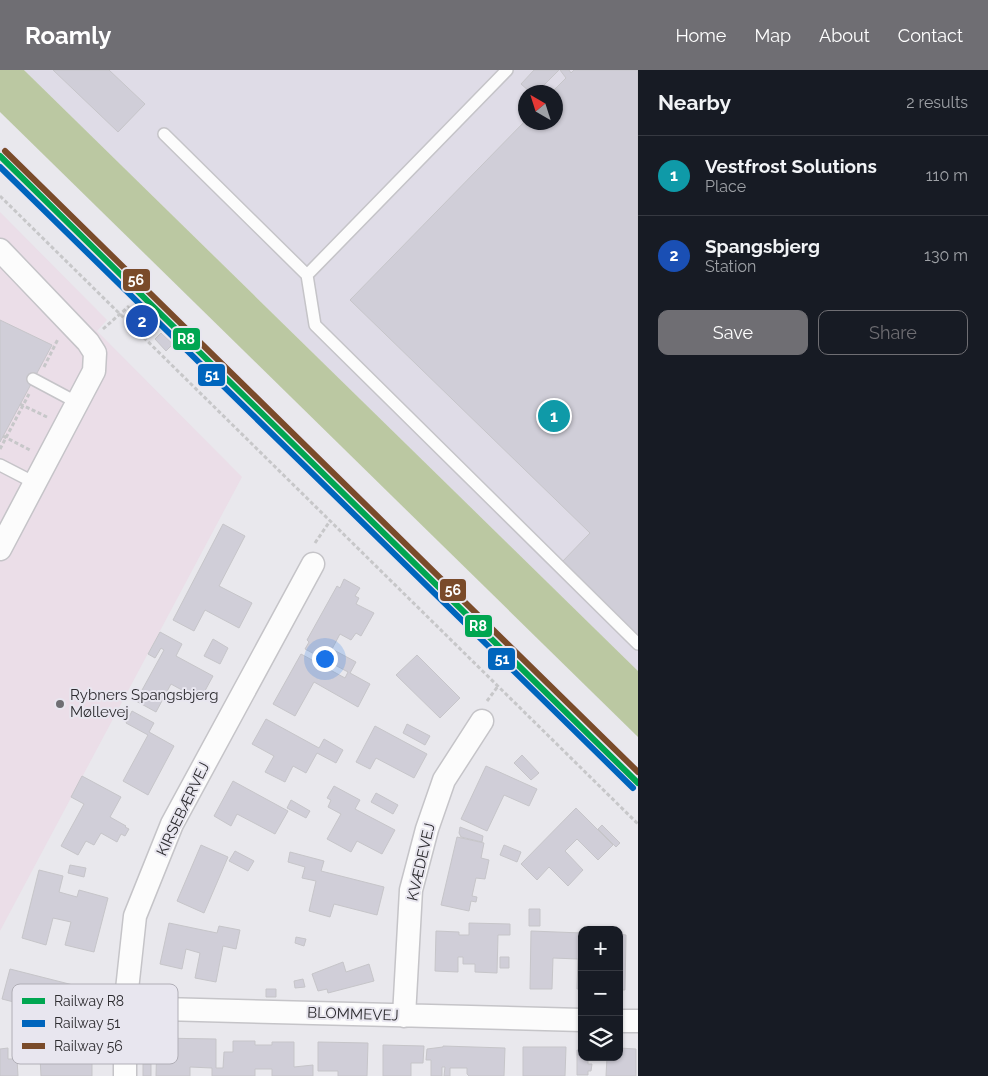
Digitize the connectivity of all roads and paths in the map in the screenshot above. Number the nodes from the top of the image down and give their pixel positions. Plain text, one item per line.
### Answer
1 (507, 70) edge
2 (164, 134) dead end
3 (0, 196) edge
4 (0, 250) edge
5 (307, 275) junction
6 (129, 306) dead end
7 (119, 315) junction
8 (88, 342) junction
9 (33, 379) dead end
10 (78, 403) junction
11 (20, 404) dead end
12 (65, 427) junction
13 (3, 436) dead end
14 (48, 459) junction
15 (0, 465) edge
16 (35, 483) junction
17 (330, 521) junction
18 (1, 544) edge
19 (313, 564) joint
20 (638, 644) edge
21 (482, 722) dead end
22 (638, 824) edge
23 (128, 984) edge
24 (178, 1010) edge
25 (404, 1016) junction
26 (578, 1020) edge
27 (623, 1020) edge
28 (638, 1021) edge

1 - 5 lane
2 - 5 lane
3 - 7 path
4 - 8 street
5 - 20 lane
6 - 7 path
7 - 8 path
7 - 17 path
8 - 10 street
9 - 10 lane
10 - 12 street
11 - 12 path
12 - 14 street
13 - 14 path
14 - 16 street
15 - 16 lane
16 - 18 street
17 - 19 path
17 - 22 path
19 - 23 street, KIRSEBÆRVEJ
21 - 25 street, KVÆDEVEJ
24 - 25 street, BLOMMEVEJ
25 - 26 street, BLOMMEVEJ
27 - 28 street

